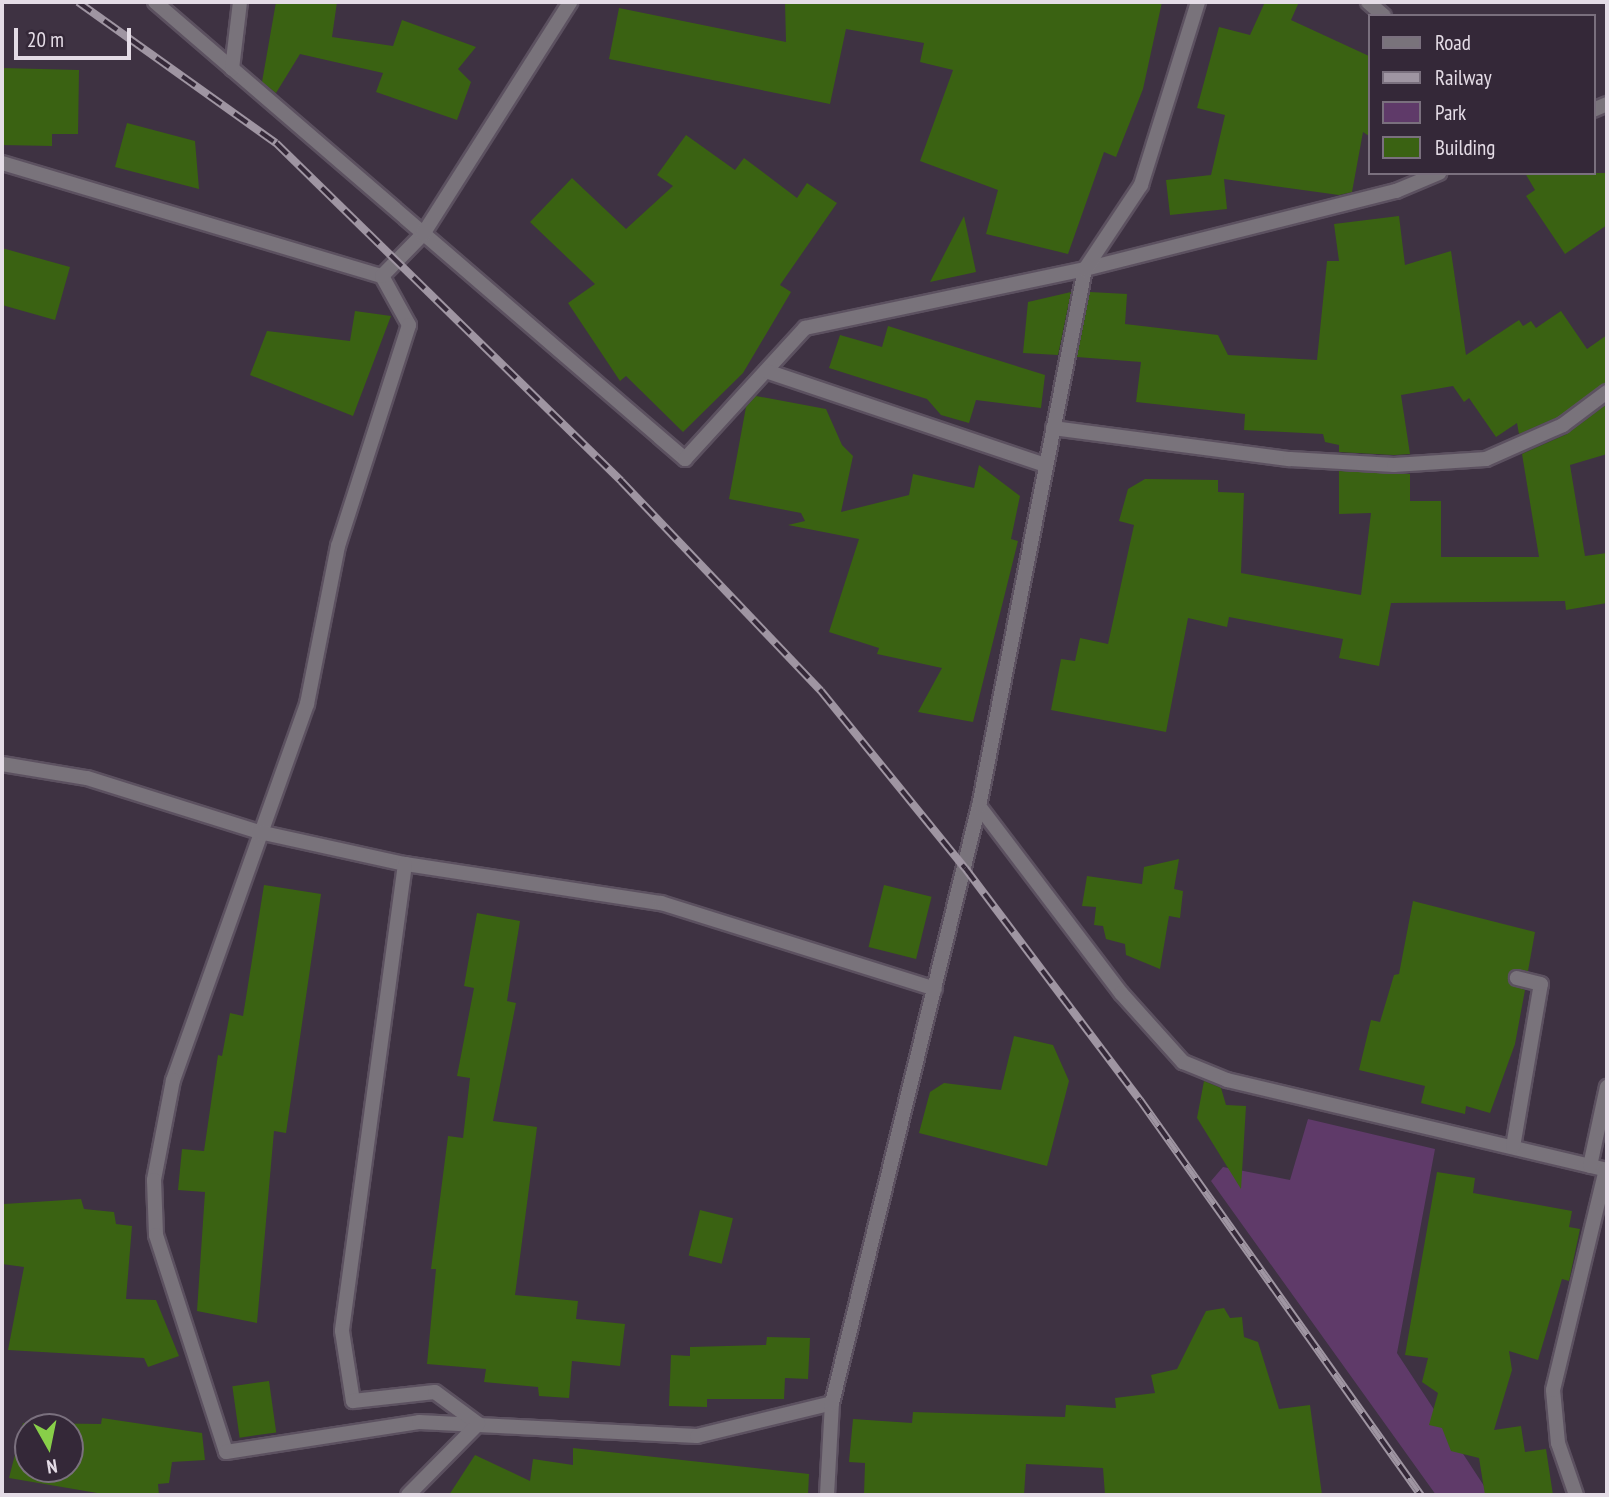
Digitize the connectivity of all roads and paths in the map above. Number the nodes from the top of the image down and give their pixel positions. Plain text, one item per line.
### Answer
1 (155, 2) edge
2 (240, 2) edge
3 (570, 2) edge
4 (1198, 2) edge
5 (1368, 2) edge
6 (1382, 14) edge
7 (232, 69) junction
8 (2, 163) edge
9 (1434, 175) edge
10 (423, 233) junction
11 (1085, 269) junction
12 (382, 275) junction
13 (766, 371) junction
14 (1607, 392) edge
15 (1053, 428) junction
16 (1046, 465) junction
17 (2, 764) edge
18 (979, 806) junction
19 (259, 832) junction
20 (405, 864) junction
21 (1517, 978) dead end
22 (935, 989) junction
23 (1607, 1087) edge
24 (1513, 1147) junction
25 (1590, 1166) junction
26 (1607, 1170) edge
27 (832, 1403) junction
28 (478, 1424) junction
29 (408, 1495) edge
30 (827, 1495) edge
31 (1576, 1495) edge

1 - 7 street
2 - 7 street
3 - 10 street
4 - 11 street
5 - 6 street
7 - 10 street
8 - 12 street
9 - 11 street
10 - 12 street
10 - 13 street
11 - 13 street
11 - 15 street
12 - 19 street
13 - 16 street
14 - 15 street
15 - 16 street
16 - 18 street
17 - 19 street
18 - 22 street
18 - 24 street
19 - 20 street
19 - 28 street
20 - 22 street
20 - 28 street
21 - 24 street
22 - 27 street
23 - 25 street
24 - 25 street
25 - 26 street
26 - 31 street
27 - 28 street
27 - 30 street
28 - 29 street

